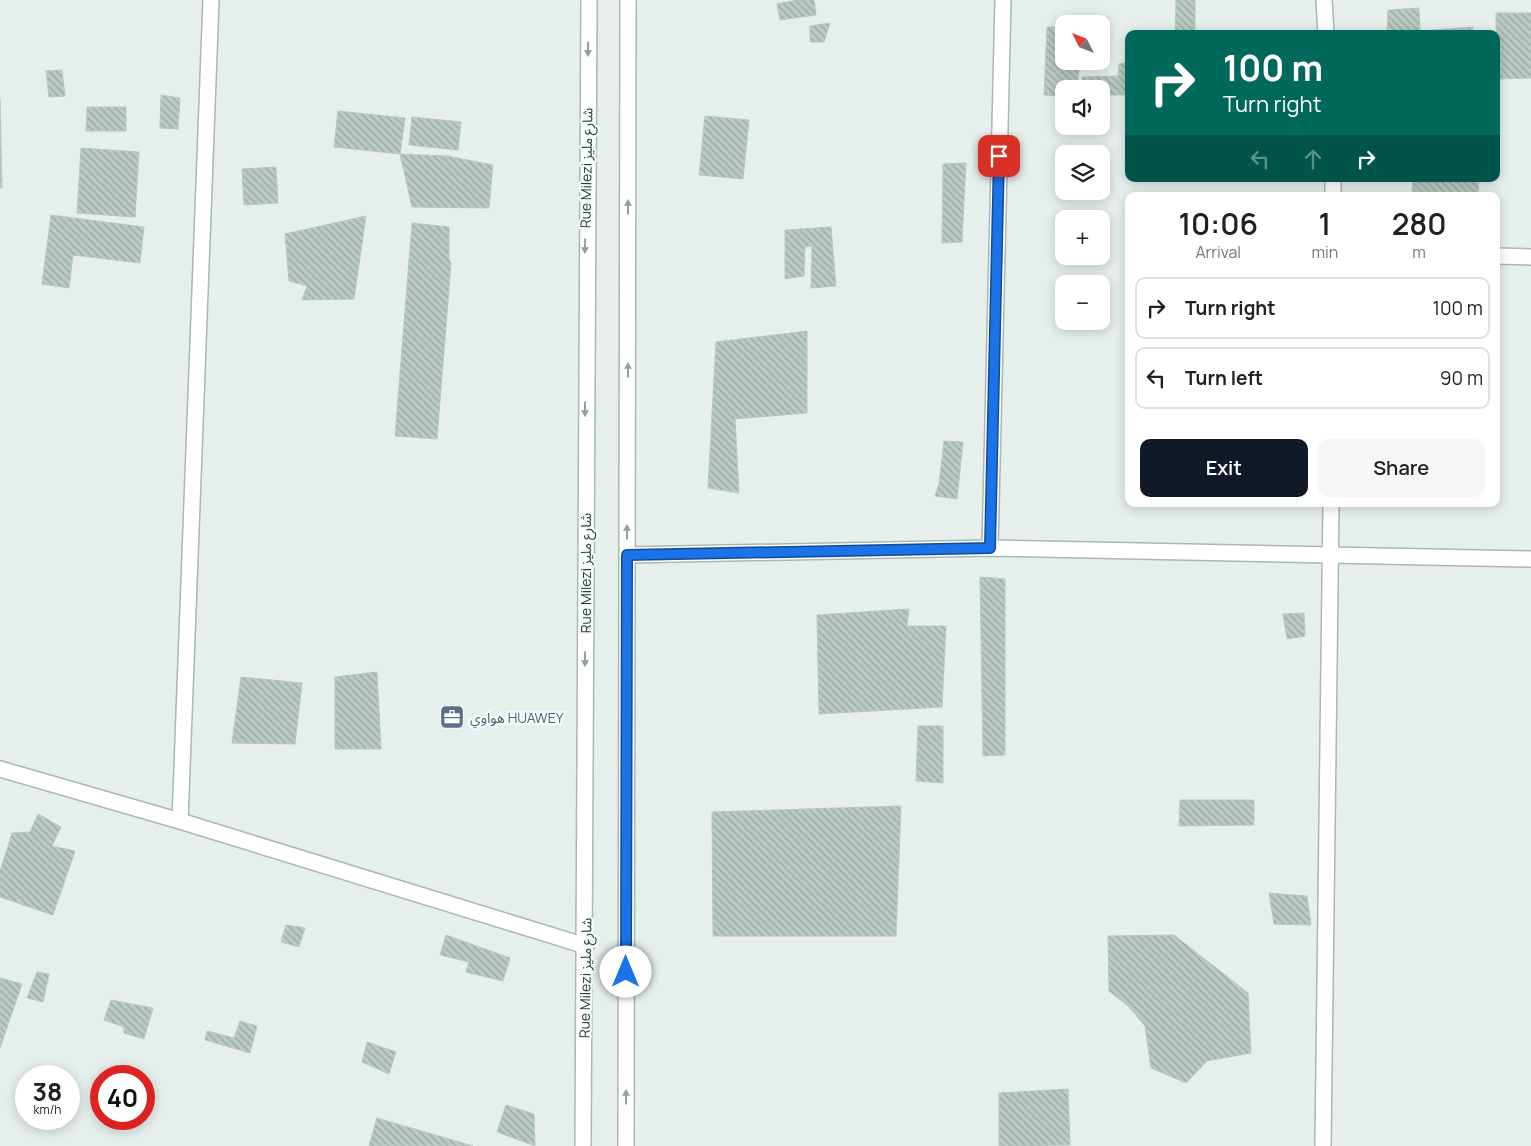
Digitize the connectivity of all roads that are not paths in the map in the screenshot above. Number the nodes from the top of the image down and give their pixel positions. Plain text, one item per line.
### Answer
1 (211, 0) edge
2 (589, 0) edge
3 (628, 0) edge
4 (1003, 0) edge
5 (1324, 0) edge
6 (1326, 30) edge
7 (1500, 256) edge
8 (1531, 256) edge
9 (1331, 507) edge
10 (990, 548) junction
11 (1330, 554) junction
12 (627, 555) junction
13 (1531, 559) edge
14 (0, 769) edge
15 (180, 821) junction
16 (586, 946) junction
17 (583, 1146) edge
18 (626, 1146) edge
19 (1323, 1146) edge

1 - 15 street
2 -> 16 street, Rue Milezi شارع مليز
12 -> 3 street
4 - 10 street
5 - 6 street
7 - 8 street
9 - 11 street
10 - 11 street
10 - 12 street
11 - 13 street
11 - 19 street
18 -> 12 street
14 - 15 street
15 - 16 street
16 - 17 street, Rue Milezi شارع مليز

